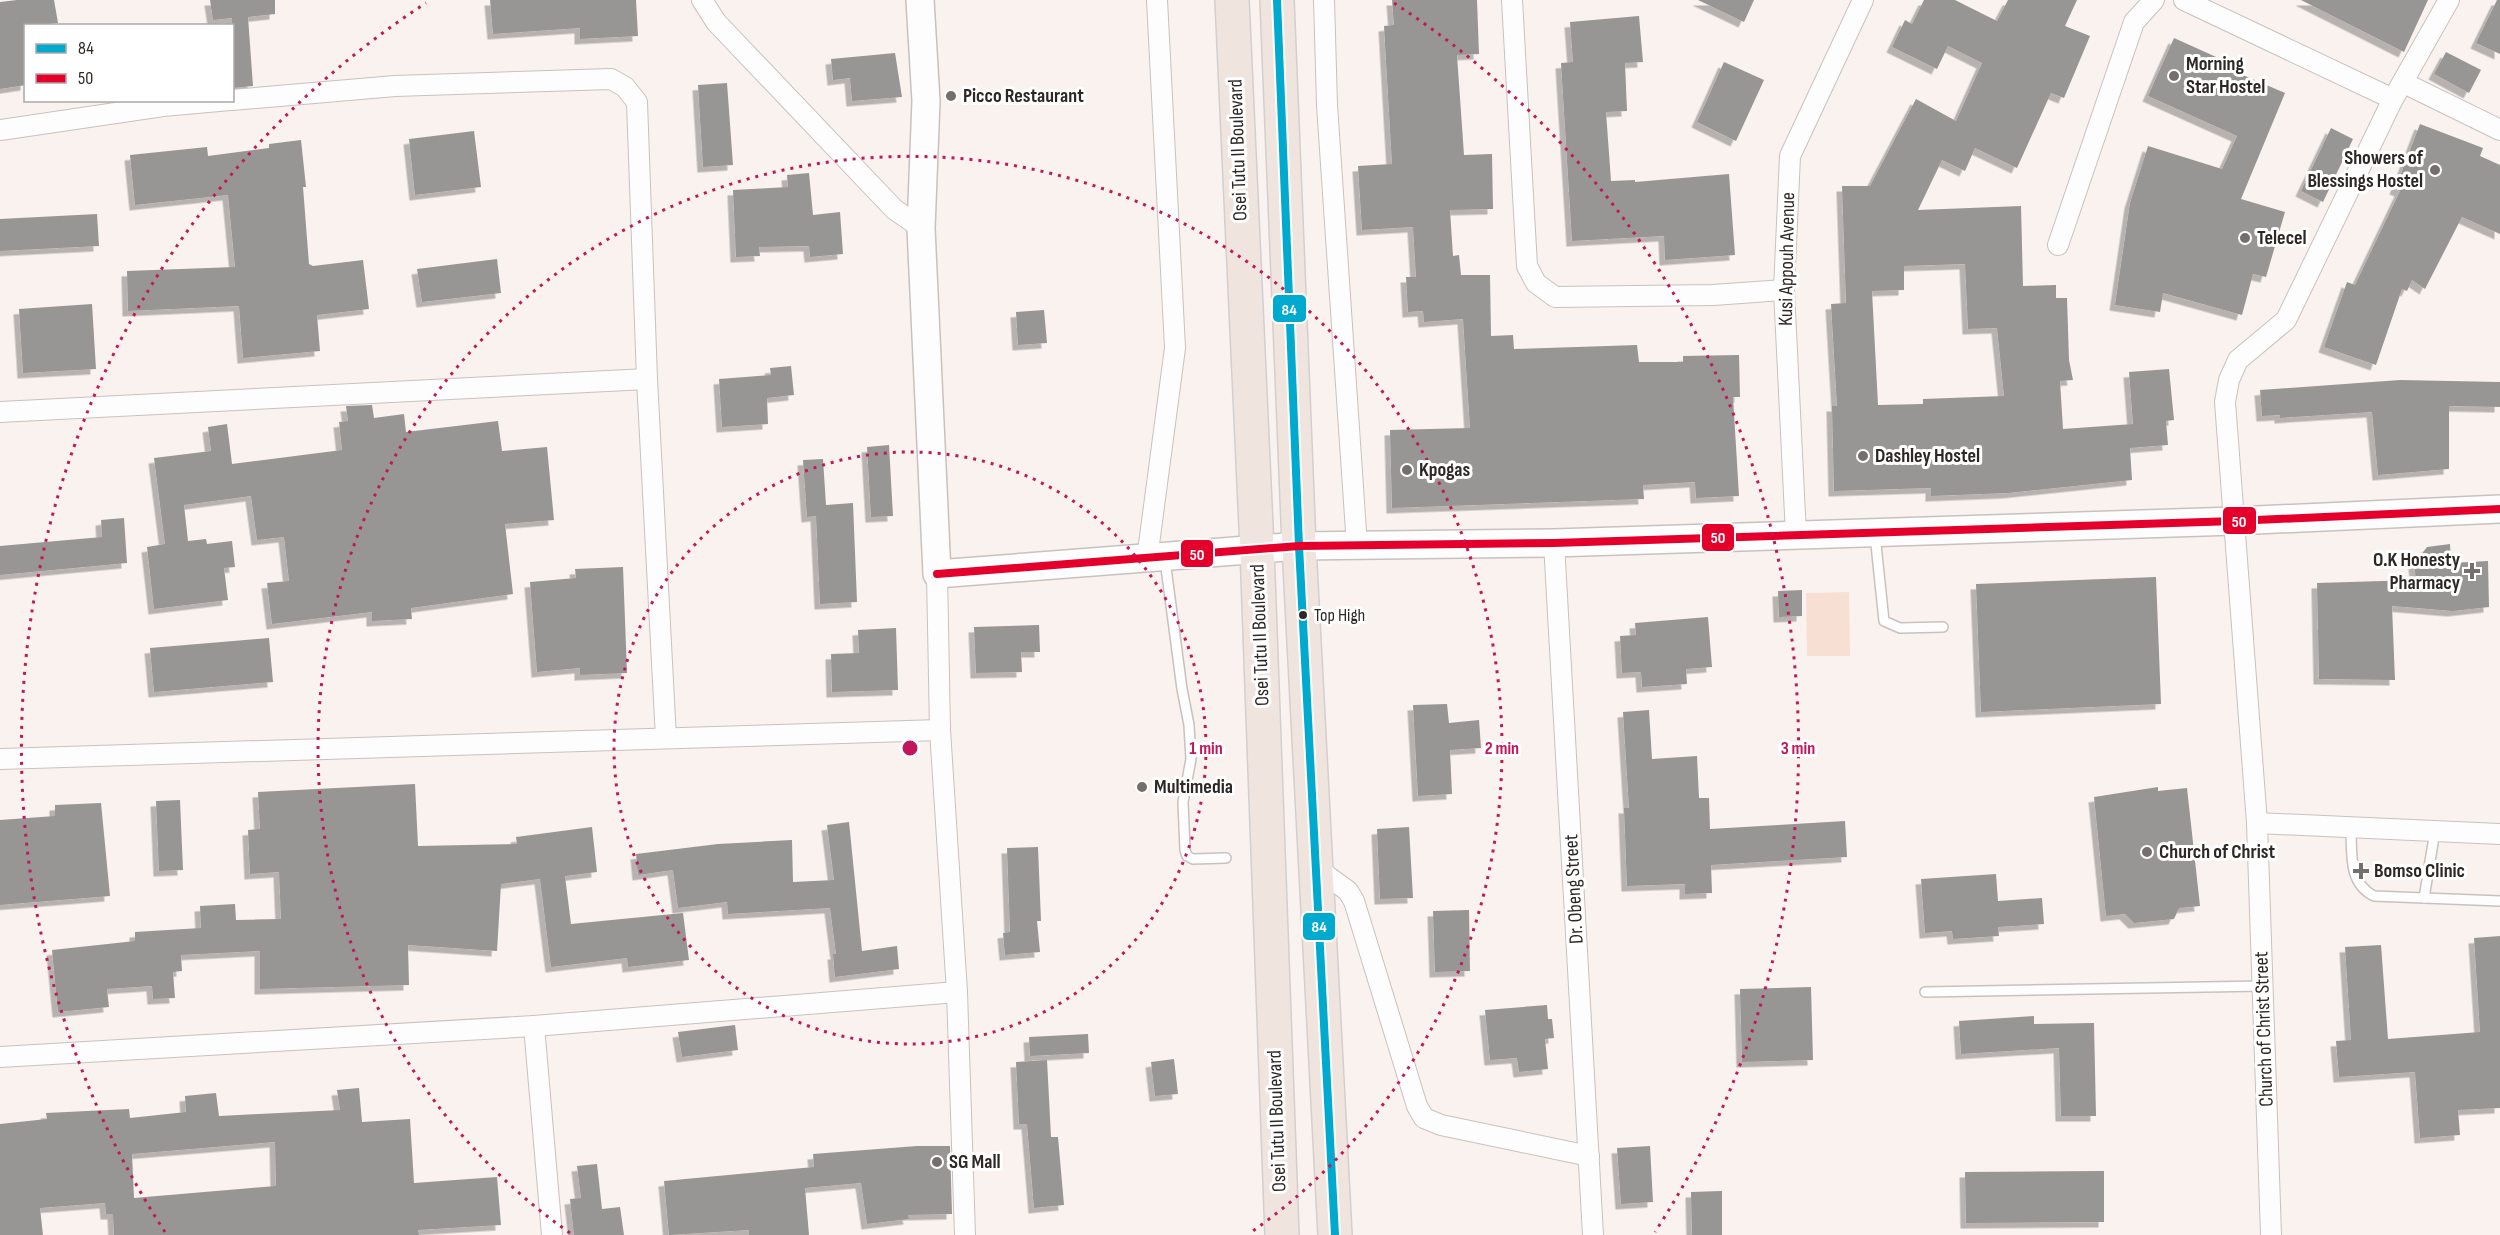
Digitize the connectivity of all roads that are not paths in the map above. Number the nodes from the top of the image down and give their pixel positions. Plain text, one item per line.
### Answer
1 (702, 0) edge
2 (920, 0) edge
3 (1157, 0) edge
4 (1232, 0) edge
5 (1277, 0) edge
6 (1324, 0) edge
7 (1512, 0) edge
8 (1863, 0) edge
9 (2154, 0) edge
10 (2184, 0) edge
11 (2449, 0) edge
12 (2399, 91) junction
13 (234, 100) edge
14 (208, 102) edge
15 (0, 130) edge
16 (2500, 130) edge
17 (921, 228) junction
18 (2058, 245) dead end
19 (1784, 290) junction
20 (646, 379) junction
21 (0, 412) edge
22 (2500, 508) edge
23 (2235, 521) junction
24 (1875, 532) junction
25 (1796, 535) junction
26 (1554, 543) junction
27 (1299, 546) junction
28 (1357, 546) junction
29 (1257, 549) junction
30 (1156, 558) junction
31 (937, 574) junction
32 (1943, 627) dead end
33 (940, 730) junction
34 (666, 738) junction
35 (0, 759) edge
36 (2257, 823) junction
37 (2351, 828) junction
38 (2435, 831) junction
39 (2500, 834) edge
40 (1226, 858) dead end
41 (1315, 867) junction
42 (2424, 898) junction
43 (2500, 902) edge
44 (2263, 986) junction
45 (957, 992) junction
46 (1925, 992) dead end
47 (534, 1026) junction
48 (0, 1057) edge
49 (1589, 1156) junction
50 (552, 1235) edge
51 (965, 1235) edge
52 (1282, 1235) edge
53 (1335, 1235) edge
54 (1593, 1235) edge
55 (2271, 1235) edge

1 - 17 street
2 - 17 street
3 - 30 street
4 - 29 highway, Osei Tutu II Boulevard
5 - 27 highway
6 - 28 street
7 - 19 street
8 - 19 street, Kusi Appouh Avenue
9 - 18 street
10 - 12 street
11 - 12 street, Church of Christ Street
12 - 16 street
12 - 23 street, Church of Christ Street
13 - 20 street
14 - 15 street
17 - 31 street
19 - 25 street, Kusi Appouh Avenue
20 - 21 street
20 - 34 street
22 - 23 street
23 - 24 street
23 - 36 street, Church of Christ Street
24 - 25 street
24 - 32 lane
25 - 26 street
26 - 28 street
26 - 49 street, Dr. Obeng Street
27 - 28 street
27 - 29 street
27 - 41 highway
29 - 30 street
29 - 52 highway, Osei Tutu II Boulevard
30 - 31 street
30 - 40 lane
31 - 33 street
33 - 34 street
33 - 45 street
34 - 35 street
36 - 37 street
36 - 44 street, Church of Christ Street
37 - 38 street
37 - 42 lane
38 - 39 street
38 - 42 lane
41 - 49 street
41 - 53 highway
42 - 43 lane
44 - 46 lane
44 - 55 street, Church of Christ Street
45 - 47 street
45 - 51 street
47 - 48 street
47 - 50 street
49 - 54 street, Dr. Obeng Street

